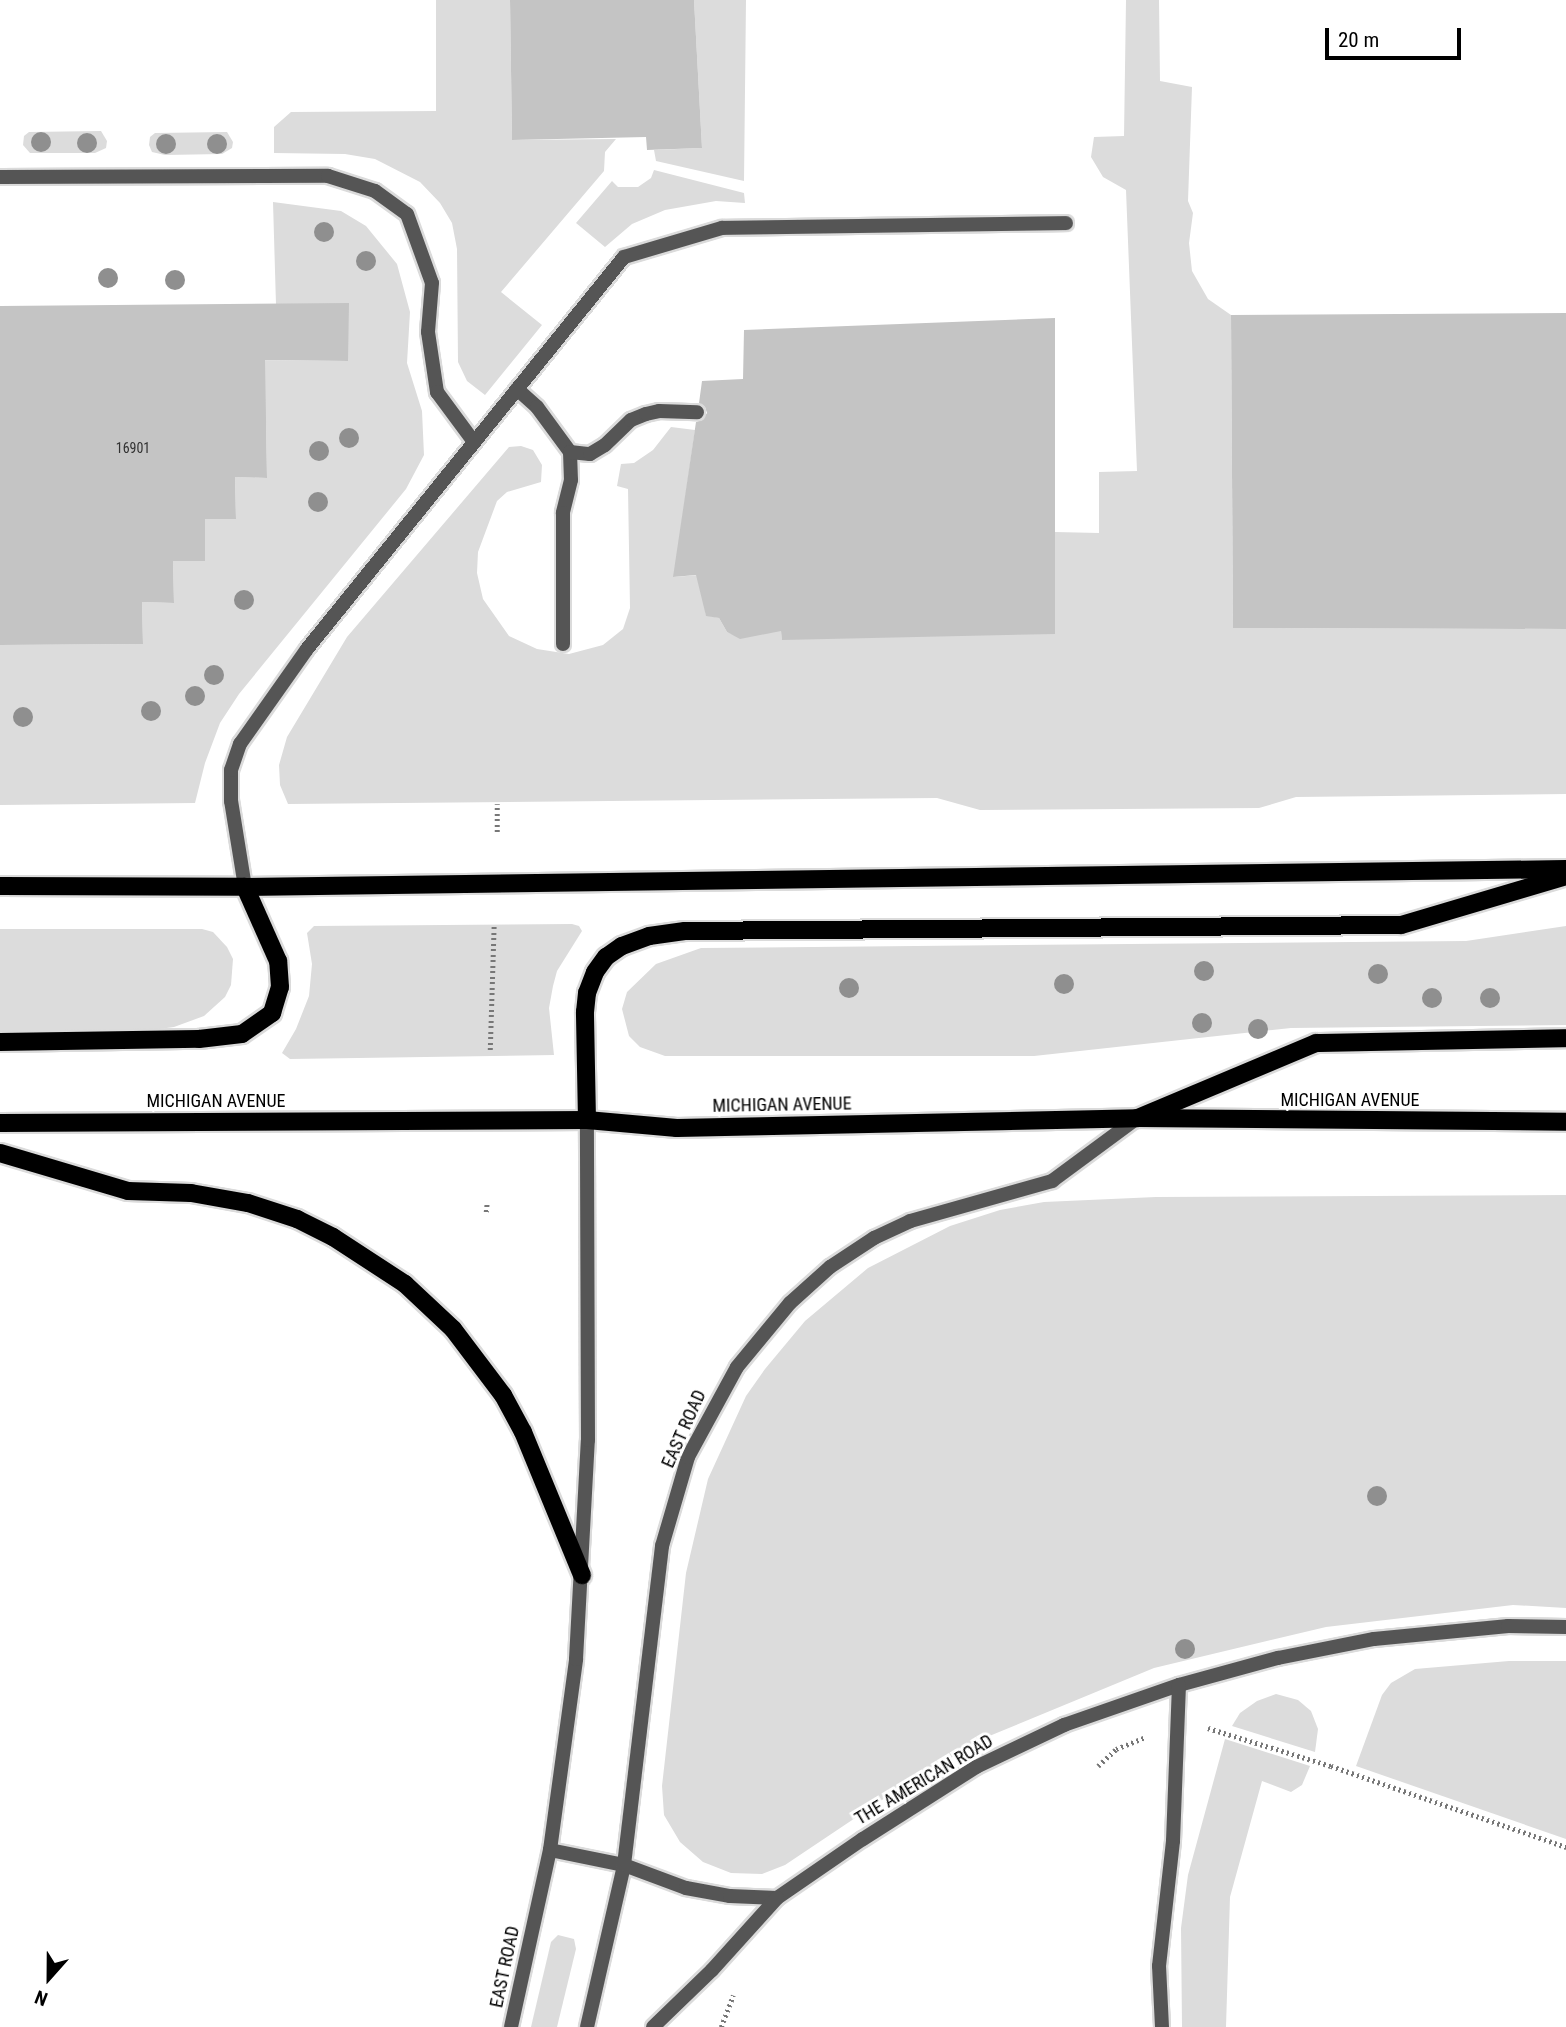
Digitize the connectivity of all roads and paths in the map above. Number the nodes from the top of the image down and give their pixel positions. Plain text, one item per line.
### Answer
1 (0, 177) edge
2 (1066, 223) dead end
3 (517, 389) junction
4 (697, 412) dead end
5 (474, 442) junction
6 (570, 452) junction
7 (563, 643) dead end
8 (497, 804) dead end
9 (497, 832) dead end
10 (1566, 869) edge
11 (1566, 876) edge
12 (0, 886) edge
13 (245, 887) junction
14 (494, 925) dead end
15 (1566, 1038) edge
16 (0, 1042) edge
17 (490, 1050) dead end
18 (1137, 1118) junction
19 (587, 1120) junction
20 (1566, 1122) edge
21 (0, 1123) edge
22 (0, 1153) edge
23 (487, 1203) dead end
24 (486, 1212) dead end
25 (582, 1575) junction
26 (1566, 1627) edge
27 (1179, 1685) junction
28 (1177, 1728) junction
29 (1098, 1766) dead end
30 (1566, 1847) edge
31 (550, 1850) junction
32 (624, 1864) junction
33 (777, 1898) junction
34 (736, 1985) dead end
35 (512, 2027) edge
36 (587, 2027) edge
37 (653, 2027) edge
38 (721, 2027) edge
39 (1162, 2027) edge

1 - 5 street
2 - 3 street
3 - 5 street
3 - 6 street
4 - 6 street
5 - 13 street
6 - 7 street
8 - 9 path
10 - 13 main road
11 - 19 main road
12 - 13 main road
13 - 16 main road
14 - 17 path
15 - 18 main road
18 - 19 main road, MICHIGAN AVENUE
18 - 20 main road, MICHIGAN AVENUE
18 - 32 street, EAST ROAD
19 - 21 main road, MICHIGAN AVENUE
19 - 25 street, EAST ROAD
22 - 25 main road
23 - 24 path
25 - 31 street, EAST ROAD
26 - 27 street, THE AMERICAN ROAD
27 - 28 street
27 - 33 street, THE AMERICAN ROAD
28 - 29 path
28 - 30 path
28 - 39 street
31 - 32 street
31 - 35 street, EAST ROAD
32 - 33 street
32 - 36 street, EAST ROAD
33 - 37 street, THE AMERICAN ROAD
34 - 38 path

